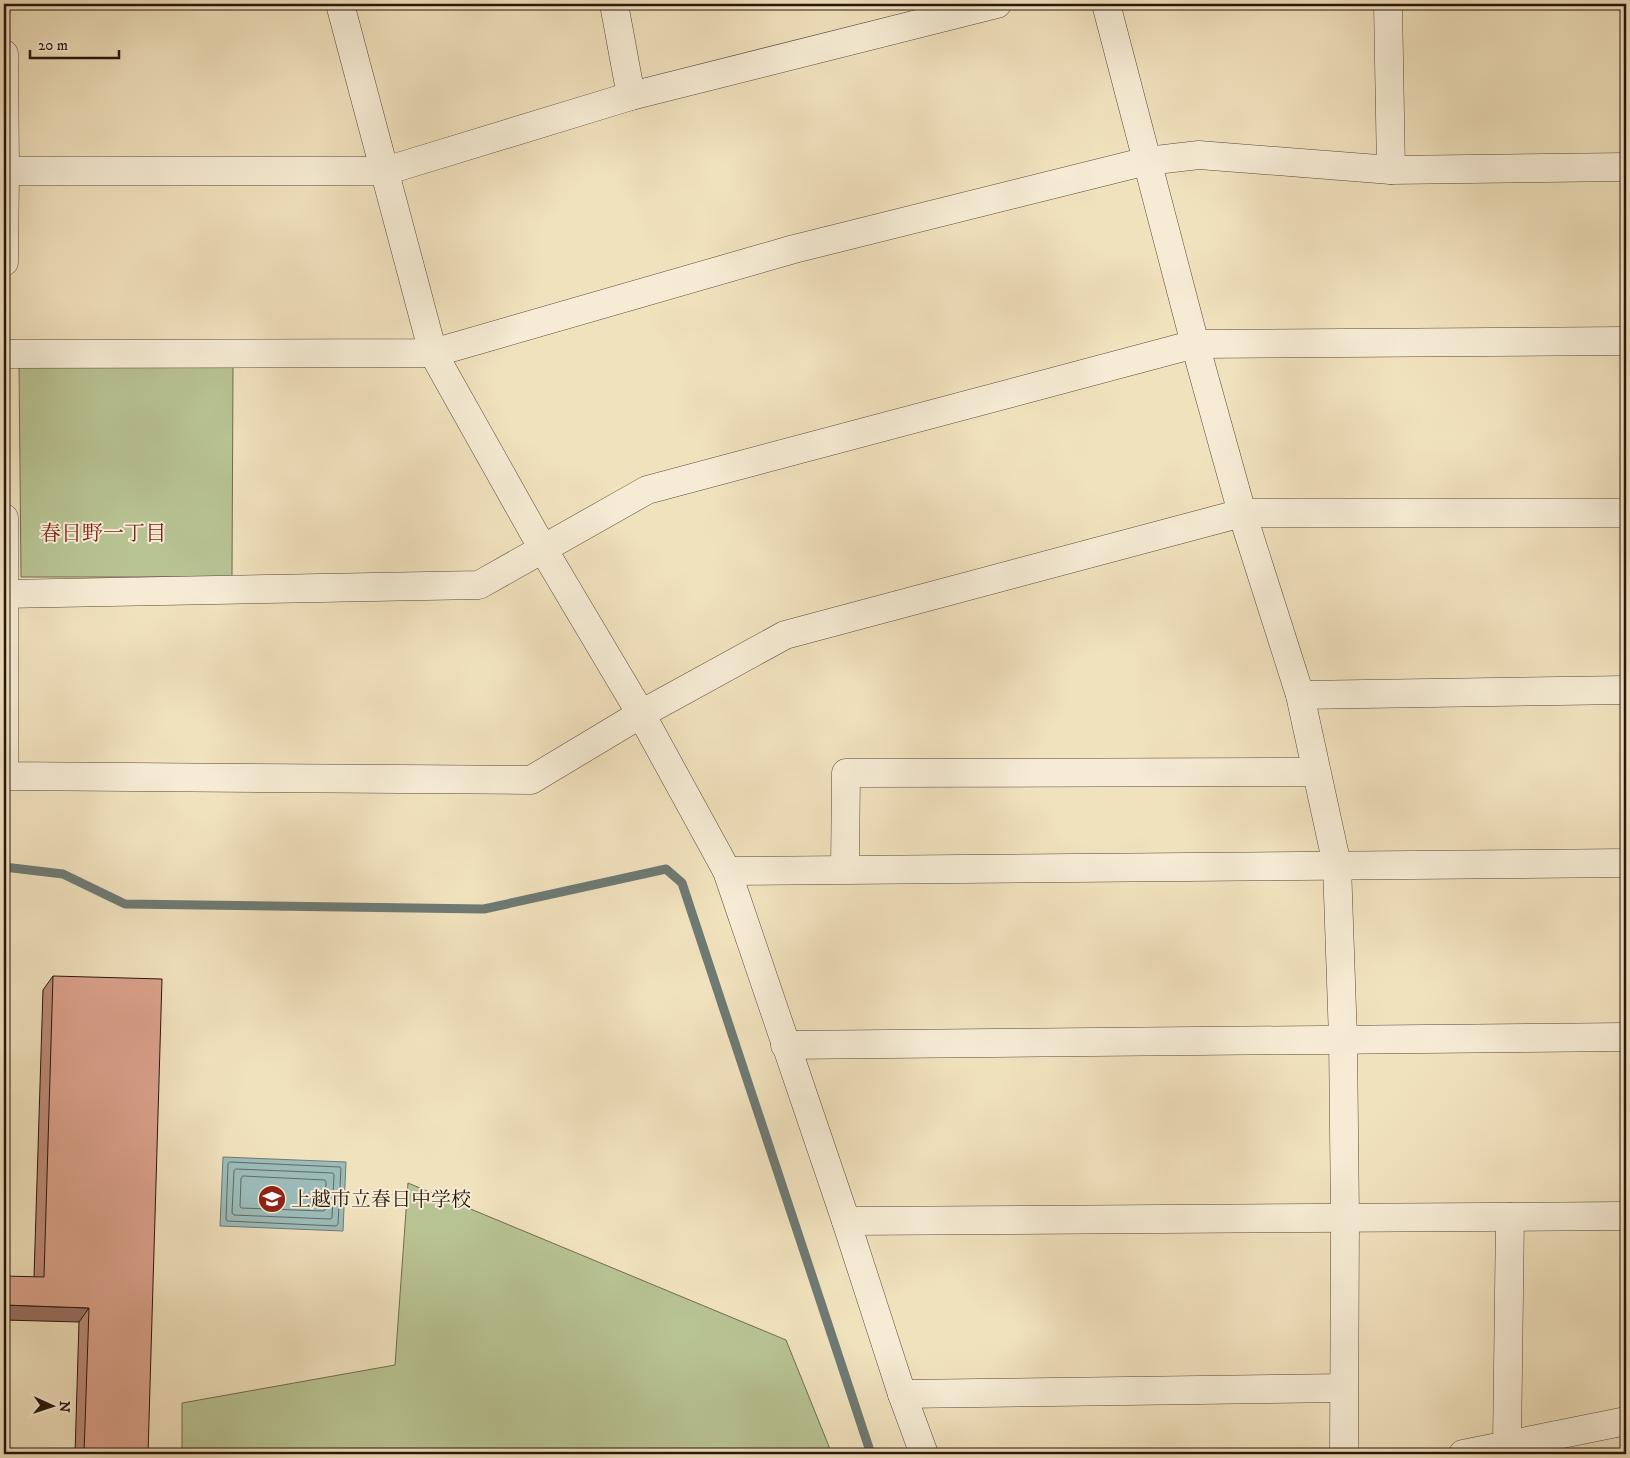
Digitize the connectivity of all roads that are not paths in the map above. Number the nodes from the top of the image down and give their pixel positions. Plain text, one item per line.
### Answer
1 (340, 4) edge
2 (614, 4) edge
3 (997, 4) edge
4 (1106, 4) edge
5 (1388, 4) edge
6 (4, 54) edge
7 (631, 96) junction
8 (1147, 161) junction
9 (1626, 167) edge
10 (1391, 170) junction
11 (5, 171) edge
12 (385, 171) junction
13 (4, 262) edge
14 (1626, 341) edge
15 (1195, 344) junction
16 (433, 353) junction
17 (4, 354) edge
18 (1242, 513) junction
19 (1626, 513) edge
20 (4, 518) edge
21 (544, 549) junction
22 (4, 594) edge
23 (1626, 690) edge
24 (1300, 695) junction
25 (642, 714) junction
26 (1316, 772) junction
27 (1626, 863) edge
28 (1337, 865) junction
29 (845, 869) junction
30 (726, 871) junction
31 (1626, 1037) edge
32 (1343, 1040) junction
33 (785, 1045) junction
34 (1626, 1216) edge
35 (1345, 1217) junction
36 (1510, 1217) junction
37 (846, 1221) junction
38 (1343, 1388) junction
39 (902, 1394) junction
40 (1626, 1422) edge
41 (1507, 1445) junction
42 (924, 1454) edge
43 (1344, 1454) edge
44 (1463, 1454) edge

1 - 12 street
2 - 7 street
3 - 7 street
4 - 8 street
5 - 10 street
6 - 11 street
7 - 12 street
8 - 10 street
8 - 15 street
8 - 16 street
9 - 10 street
11 - 12 street
11 - 13 street
12 - 16 street
14 - 15 street
15 - 18 street
15 - 21 street
16 - 17 street
16 - 21 street
18 - 19 street
18 - 24 street
18 - 25 street
20 - 22 street
21 - 22 street
21 - 25 street
22 - 25 street
23 - 24 street
24 - 26 street
25 - 30 street
26 - 28 street
26 - 29 street
27 - 28 street
28 - 29 street
28 - 32 street
29 - 30 street
30 - 33 street
31 - 32 street
32 - 33 street
32 - 35 street
33 - 37 street
34 - 36 street
35 - 36 street
35 - 37 street
35 - 38 street
36 - 41 street
37 - 39 street
38 - 39 street
38 - 43 street
39 - 42 street
40 - 41 street
41 - 44 street

